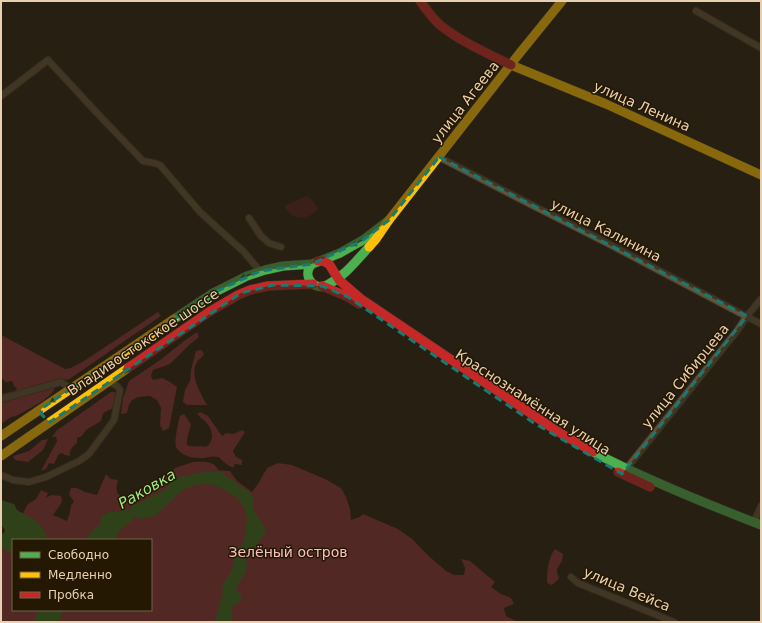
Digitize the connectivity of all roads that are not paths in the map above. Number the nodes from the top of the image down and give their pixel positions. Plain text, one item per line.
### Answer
1 (420, 1) edge
2 (562, 1) edge
3 (696, 11) dead end
4 (761, 48) edge
5 (511, 65) junction
6 (1, 96) edge
7 (439, 157) junction
8 (761, 175) edge
9 (249, 218) dead end
10 (389, 220) junction
11 (281, 247) dead end
12 (315, 262) junction
13 (260, 271) junction
14 (337, 278) junction
15 (317, 285) junction
16 (761, 299) edge
17 (747, 316) junction
18 (761, 324) edge
19 (109, 382) junction
20 (71, 389) junction
21 (1, 399) edge
22 (41, 409) junction
23 (50, 422) junction
24 (1, 436) edge
25 (1, 456) edge
26 (625, 471) junction
27 (1, 475) edge
28 (761, 506) edge
29 (758, 523) edge
30 (761, 532) edge
31 (571, 577) dead end
32 (674, 622) edge

1 - 5 main road, улица Ленина
2 - 5 main road, улица Агеева
3 - 4 street
5 - 7 main road, улица Агеева
5 - 8 main road, улица Ленина
6 - 13 street
7 - 10 main road, улица Агеева
7 - 17 street, улица Калинина
9 - 11 street
10 -> 12 main road, улица Агеева
10 - 14 main road, улица Агеева
12 - 13 main road, Владивостокское шоссе
12 - 14 main road
12 - 15 main road
13 -> 20 main road, Владивостокское шоссе
14 - 15 main road
14 - 26 main road, Краснознамённая улица
19 -> 15 main road, Владивостокское шоссе
15 - 26 main road, Краснознамённая улица
16 - 17 street, улица Сибирцева
17 - 18 street, улица Калинина
17 - 26 street, улица Сибирцева
19 - 23 main road, Владивостокское шоссе
19 - 27 street
20 - 21 street
20 -> 22 main road, Владивостокское шоссе
22 - 23 main road
22 - 24 main road, Владивостокское шоссе
23 - 25 main road, Владивостокское шоссе
26 - 29 main road, Краснознамённая улица
26 - 30 main road, Краснознамённая улица
28 - 29 street
31 - 32 street, улица Вейса

